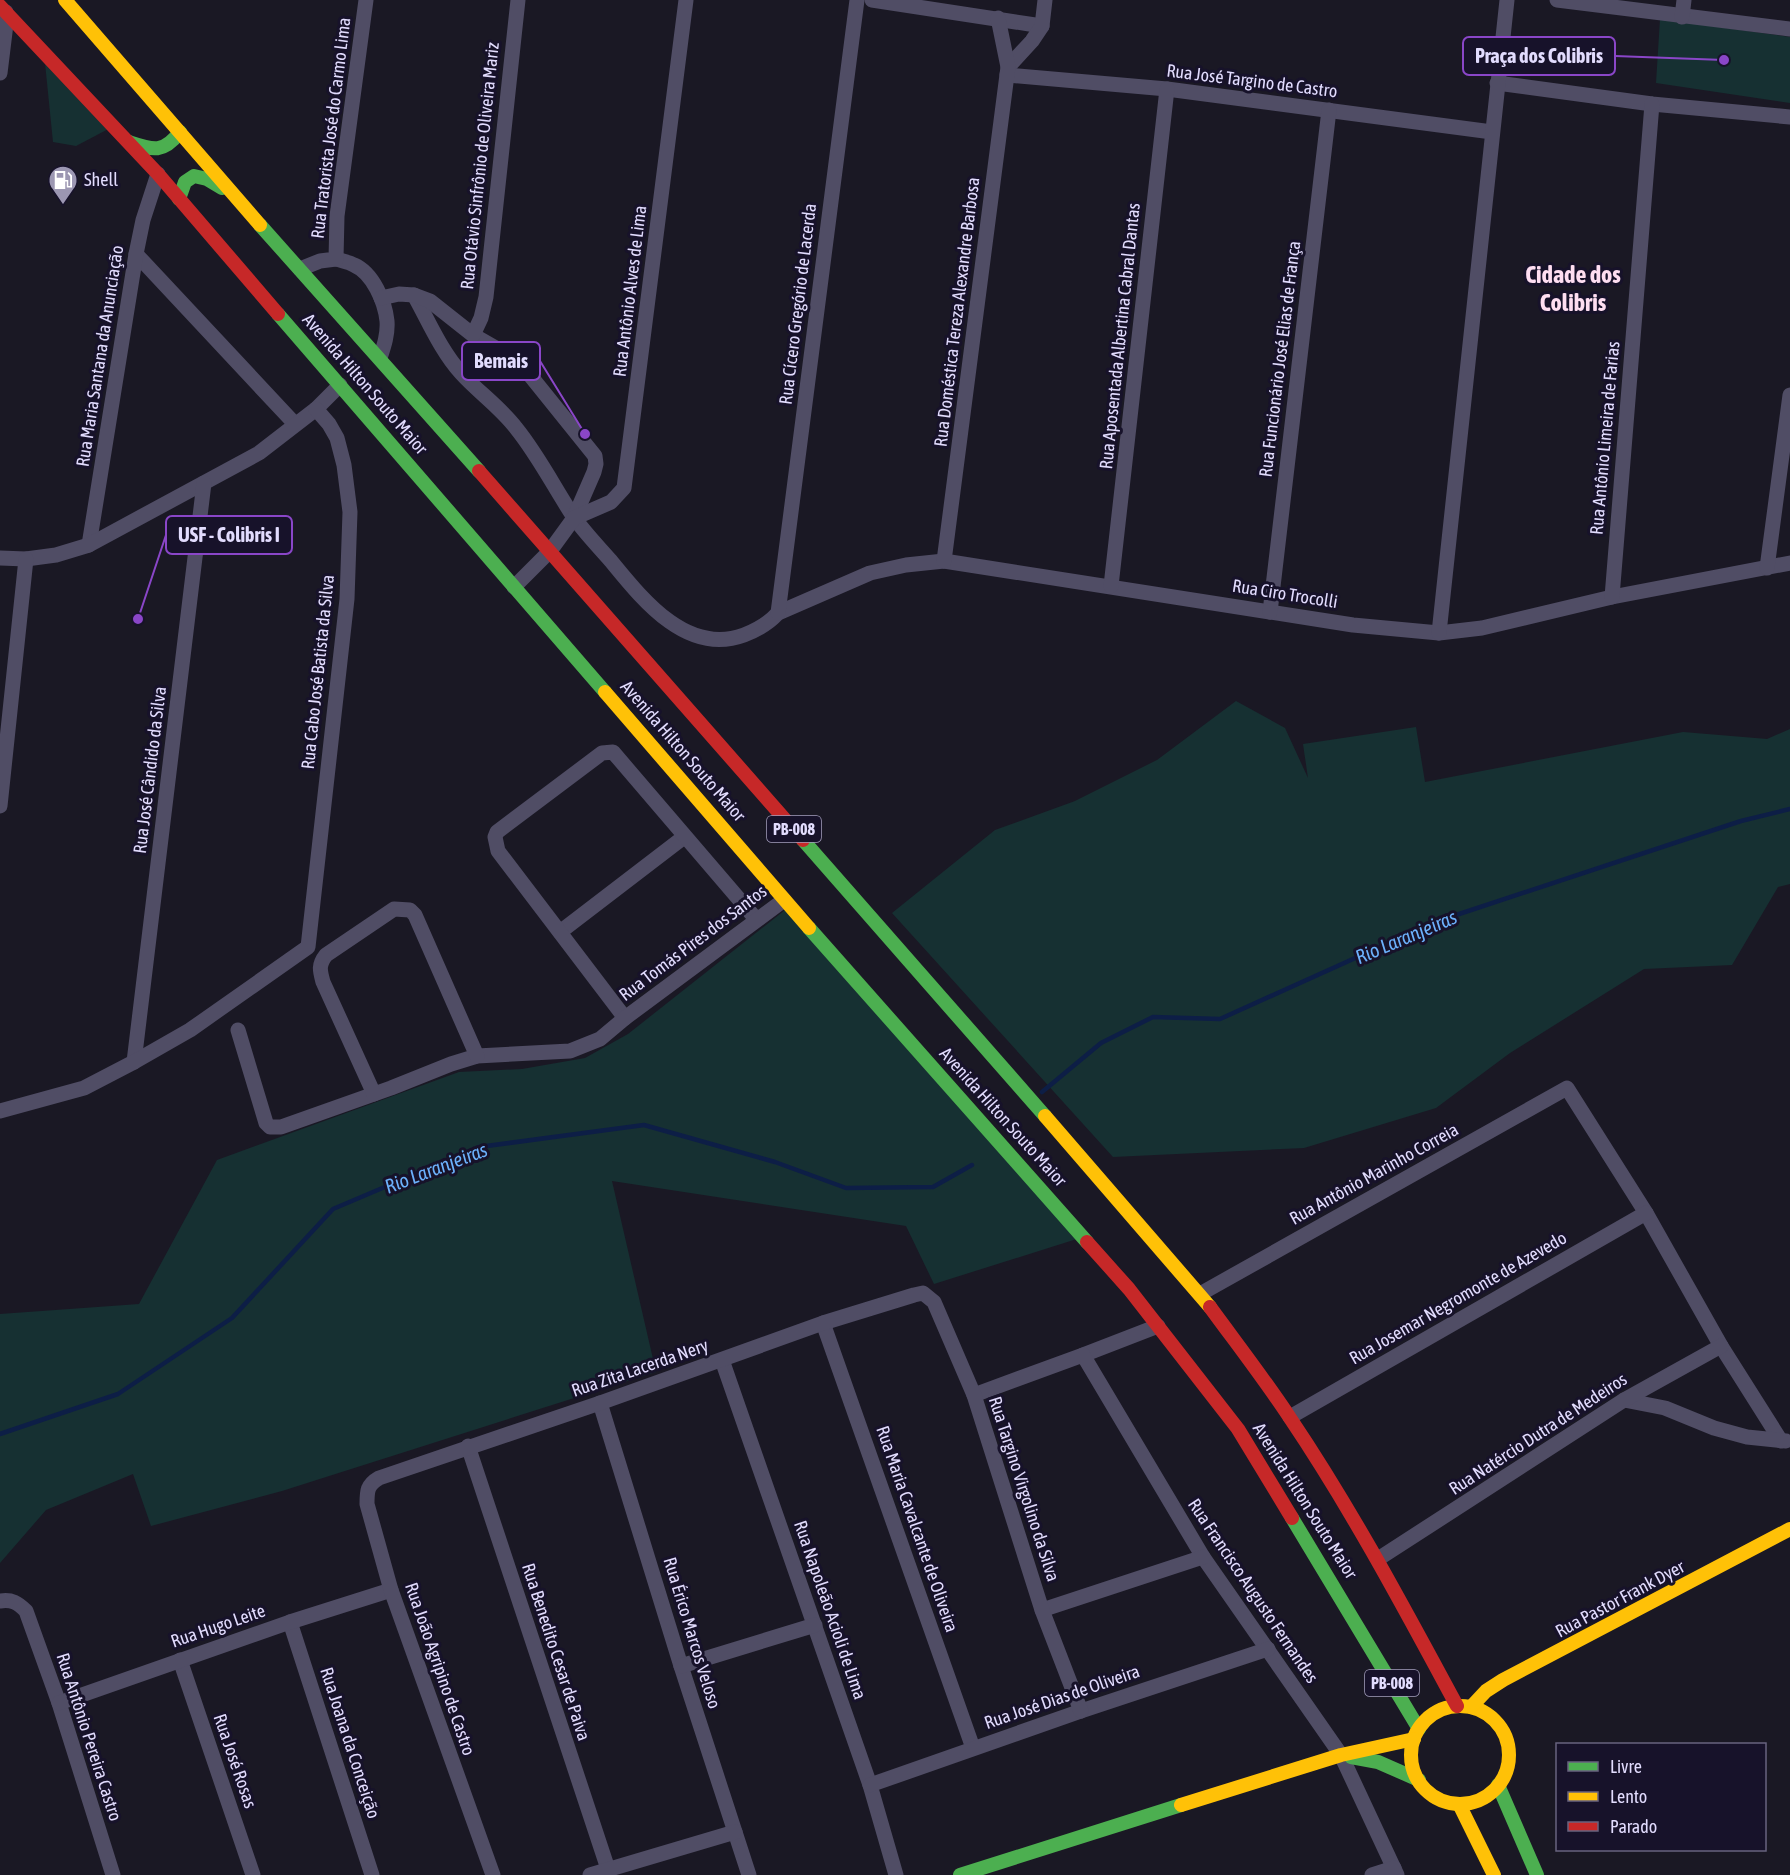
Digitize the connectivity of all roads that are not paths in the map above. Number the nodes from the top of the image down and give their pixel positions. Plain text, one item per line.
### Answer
1 (366, 0) edge
2 (518, 0) edge
3 (686, 0) edge
4 (857, 0) edge
5 (872, 0) edge
6 (1044, 0) edge
7 (1507, 0) edge
8 (1557, 0) edge
9 (1684, 0) edge
10 (70, 3) edge
11 (3, 9) edge
12 (1682, 17) junction
13 (998, 18) junction
14 (1042, 26) junction
15 (1790, 29) edge
16 (2, 49) edge
17 (1007, 71) junction
18 (0, 73) edge
19 (1497, 83) junction
20 (1167, 89) junction
21 (1652, 104) junction
22 (1329, 110) junction
23 (1790, 117) edge
24 (180, 132) junction
25 (1492, 132) junction
26 (129, 142) junction
27 (158, 174) junction
28 (234, 195) junction
29 (179, 199) junction
30 (135, 254) junction
31 (336, 260) junction
32 (300, 269) junction
33 (414, 295) junction
34 (381, 298) junction
35 (473, 335) junction
36 (380, 358) junction
37 (340, 385) junction
38 (1790, 395) edge
39 (316, 409) junction
40 (295, 424) junction
41 (204, 483) junction
42 (574, 518) junction
43 (89, 546) junction
44 (550, 551) junction
45 (0, 558) edge
46 (26, 559) junction
47 (944, 561) junction
48 (1790, 563) edge
49 (1767, 568) junction
50 (1111, 586) junction
51 (514, 587) junction
52 (1612, 597) junction
53 (1269, 612) junction
54 (778, 613) junction
55 (1439, 633) junction
56 (0, 806) edge
57 (684, 837) junction
58 (784, 900) junction
59 (756, 919) junction
60 (560, 932) junction
61 (625, 1018) junction
62 (238, 1030) dead end
63 (477, 1056) junction
64 (134, 1062) junction
65 (374, 1094) junction
66 (0, 1112) edge
67 (1646, 1213) junction
68 (1200, 1294) junction
69 (914, 1295) joint
70 (823, 1323) junction
71 (1158, 1326) junction
72 (1721, 1346) junction
73 (1083, 1356) junction
74 (722, 1360) junction
75 (974, 1395) junction
76 (1624, 1401) junction
77 (600, 1403) junction
78 (1290, 1417) junction
79 (1785, 1441) edge
80 (468, 1446) junction
81 (379, 1478) joint
82 (1790, 1529) edge
83 (1203, 1557) junction
84 (1378, 1559) junction
85 (391, 1590) junction
86 (0, 1601) edge
87 (1042, 1610) junction
88 (290, 1622) junction
89 (815, 1625) junction
90 (1268, 1649) junction
91 (180, 1660) junction
92 (681, 1666) junction
93 (59, 1703) junction
94 (1464, 1706) junction
95 (1081, 1711) junction
96 (1416, 1734) junction
97 (973, 1748) junction
98 (1341, 1755) junction
99 (1419, 1780) junction
100 (870, 1785) junction
101 (1498, 1785) junction
102 (1459, 1804) junction
103 (735, 1832) junction
104 (608, 1869) junction
105 (1396, 1871) edge
106 (1490, 1871) edge
107 (113, 1875) edge
108 (253, 1875) edge
109 (372, 1875) edge
110 (493, 1875) edge
111 (590, 1875) edge
112 (749, 1875) edge
113 (896, 1875) edge
114 (960, 1875) edge
115 (1372, 1875) edge
116 (1537, 1875) edge

1 - 31 street, Rua Tratorista José do Carmo Lima
2 - 35 street, Rua Otávio Sinfrônio de Oliveira Mariz
3 - 42 street, Rua Antônio Alves de Lima
4 - 54 street, Rua Cícero Gregório de Lacerda
5 - 13 street
6 - 14 street
7 - 19 street
8 - 12 street
9 - 12 street
10 - 24 main road, Avenida Hilton Souto Maior / PB-008
11 - 16 street
11 - 26 main road, Avenida Hilton Souto Maior / PB-008
12 - 15 street
13 - 14 street
13 - 17 street, Rua Doméstica Tereza Alexandre Barbosa
14 - 17 street
16 - 18 street
17 - 20 street, Rua José Targino de Castro
17 - 47 street, Rua Doméstica Tereza Alexandre Barbosa
19 - 21 street
19 - 25 street
20 - 22 street, Rua José Targino de Castro
20 - 50 street, Rua Aposentada Albertina Cabral Dantas
21 - 23 street
21 - 52 street, Rua Antônio Limeira de Farias
22 - 25 street, Rua José Targino de Castro
22 - 53 street, Rua Funcionário José Elias de França
24 - 26 main road
24 - 28 main road, Avenida Hilton Souto Maior / PB-008
25 - 55 street
26 - 27 main road, Avenida Hilton Souto Maior / PB-008
27 - 29 main road, Avenida Hilton Souto Maior / PB-008
27 - 30 street, Rua Maria Santana da Anunciação
28 - 29 main road
28 - 32 main road, Avenida Hilton Souto Maior / PB-008
29 - 37 main road, Avenida Hilton Souto Maior / PB-008
30 - 40 street
30 - 43 street, Rua Maria Santana da Anunciação
31 - 32 street, Rua Tratorista José do Carmo Lima
31 - 34 street
32 - 36 main road, Avenida Hilton Souto Maior / PB-008
33 - 34 street
33 - 35 street
33 - 42 street, Rua Ciro Trocolli
34 - 36 street
35 - 42 street
36 - 44 main road, Avenida Hilton Souto Maior / PB-008
37 - 39 street
37 - 51 main road, Avenida Hilton Souto Maior / PB-008
38 - 49 street
39 - 40 street
39 - 64 street, Rua Cabo José Batista da Silva
40 - 41 street
41 - 43 street
41 - 64 street, Rua José Cândido da Silva
42 - 44 street
42 - 54 street, Rua Ciro Trocolli
43 - 46 street
44 - 51 street
44 - 68 main road, Avenida Hilton Souto Maior / PB-008
45 - 46 street
46 - 56 street
47 - 50 street, Rua Ciro Trocolli
47 - 54 street, Rua Ciro Trocolli
48 - 49 street, Rua Ciro Trocolli
49 - 52 street, Rua Ciro Trocolli
50 - 53 street, Rua Ciro Trocolli
51 - 58 main road, Avenida Hilton Souto Maior / PB-008
52 - 55 street, Rua Ciro Trocolli
53 - 55 street, Rua Ciro Trocolli
57 - 59 street
57 - 60 street
57 - 60 street
58 - 59 street, Rua Tomás Pires dos Santos
58 - 71 main road, Avenida Hilton Souto Maior / PB-008
59 - 61 street, Rua Tomás Pires dos Santos
60 - 61 street
61 - 63 street, Rua Tomás Pires dos Santos
62 - 65 street, Rua Tomás Pires dos Santos
63 - 65 street, Rua Tomás Pires dos Santos
63 - 65 street
64 - 66 street
67 - 68 street, Rua Antônio Marinho Correia
67 - 72 street
67 - 78 street, Rua Josemar Negromonte de Azevedo
68 - 78 main road, Avenida Hilton Souto Maior / PB-008
69 - 70 street, Rua Zita Lacerda Nery
69 - 75 street, Rua Targino Virgolino da Silva
70 - 74 street, Rua Zita Lacerda Nery
70 - 97 street, Rua Maria Cavalcante de Oliveira
71 - 73 street
71 - 96 main road, Avenida Hilton Souto Maior / PB-008
72 - 76 street, Rua Natércio Dutra de Medeiros
72 - 79 street
73 - 75 street
73 - 83 street, Rua Francisco Augusto Fernandes
74 - 77 street, Rua Zita Lacerda Nery
74 - 89 street, Rua Napoleão Acioli de Lima
75 - 87 street, Rua Targino Virgolino da Silva
76 - 79 street
76 - 84 street, Rua Natércio Dutra de Medeiros
77 - 80 street, Rua Zita Lacerda Nery
77 - 92 street, Rua Érico Marcos Veloso
78 - 84 main road, Avenida Hilton Souto Maior / PB-008
80 - 81 street, Rua Zita Lacerda Nery
80 - 104 street, Rua Benedito Cesar de Paiva
81 - 85 street, Rua João Agripino de Castro
82 - 94 main road, Rua Pastor Frank Dyer
83 - 87 street
83 - 90 street, Rua Francisco Augusto Fernandes
84 - 94 main road, Avenida Hilton Souto Maior / PB-008
85 - 88 street, Rua Hugo Leite
85 - 110 street, Rua João Agripino de Castro
86 - 93 street, Rua Antônio Pereira Castro
87 - 95 street, Rua Targino Virgolino da Silva
88 - 91 street, Rua Hugo Leite
88 - 109 street, Rua Joana da Conceição
89 - 92 street
89 - 100 street, Rua Napoleão Acioli de Lima
90 - 95 street, Rua José Dias de Oliveira
90 - 98 street, Rua Francisco Augusto Fernandes
91 - 93 street, Rua Hugo Leite
91 - 108 street, Rua José Rosas
92 - 103 street, Rua Érico Marcos Veloso
93 - 107 street, Rua Antônio Pereira Castro
94 - 96 main road
94 - 101 main road
95 - 97 street, Rua José Dias de Oliveira
96 - 98 main road
96 - 99 main road
97 - 100 street, Rua José Dias de Oliveira
98 - 99 main road
98 - 105 street, Rua Francisco Augusto Fernandes
98 - 114 main road
99 - 102 main road
100 - 113 street, Rua Napoleão Acioli de Lima
101 - 102 main road
101 - 116 main road
102 - 106 main road
103 - 104 street
103 - 112 street, Rua Érico Marcos Veloso
104 - 111 street
105 - 115 street

